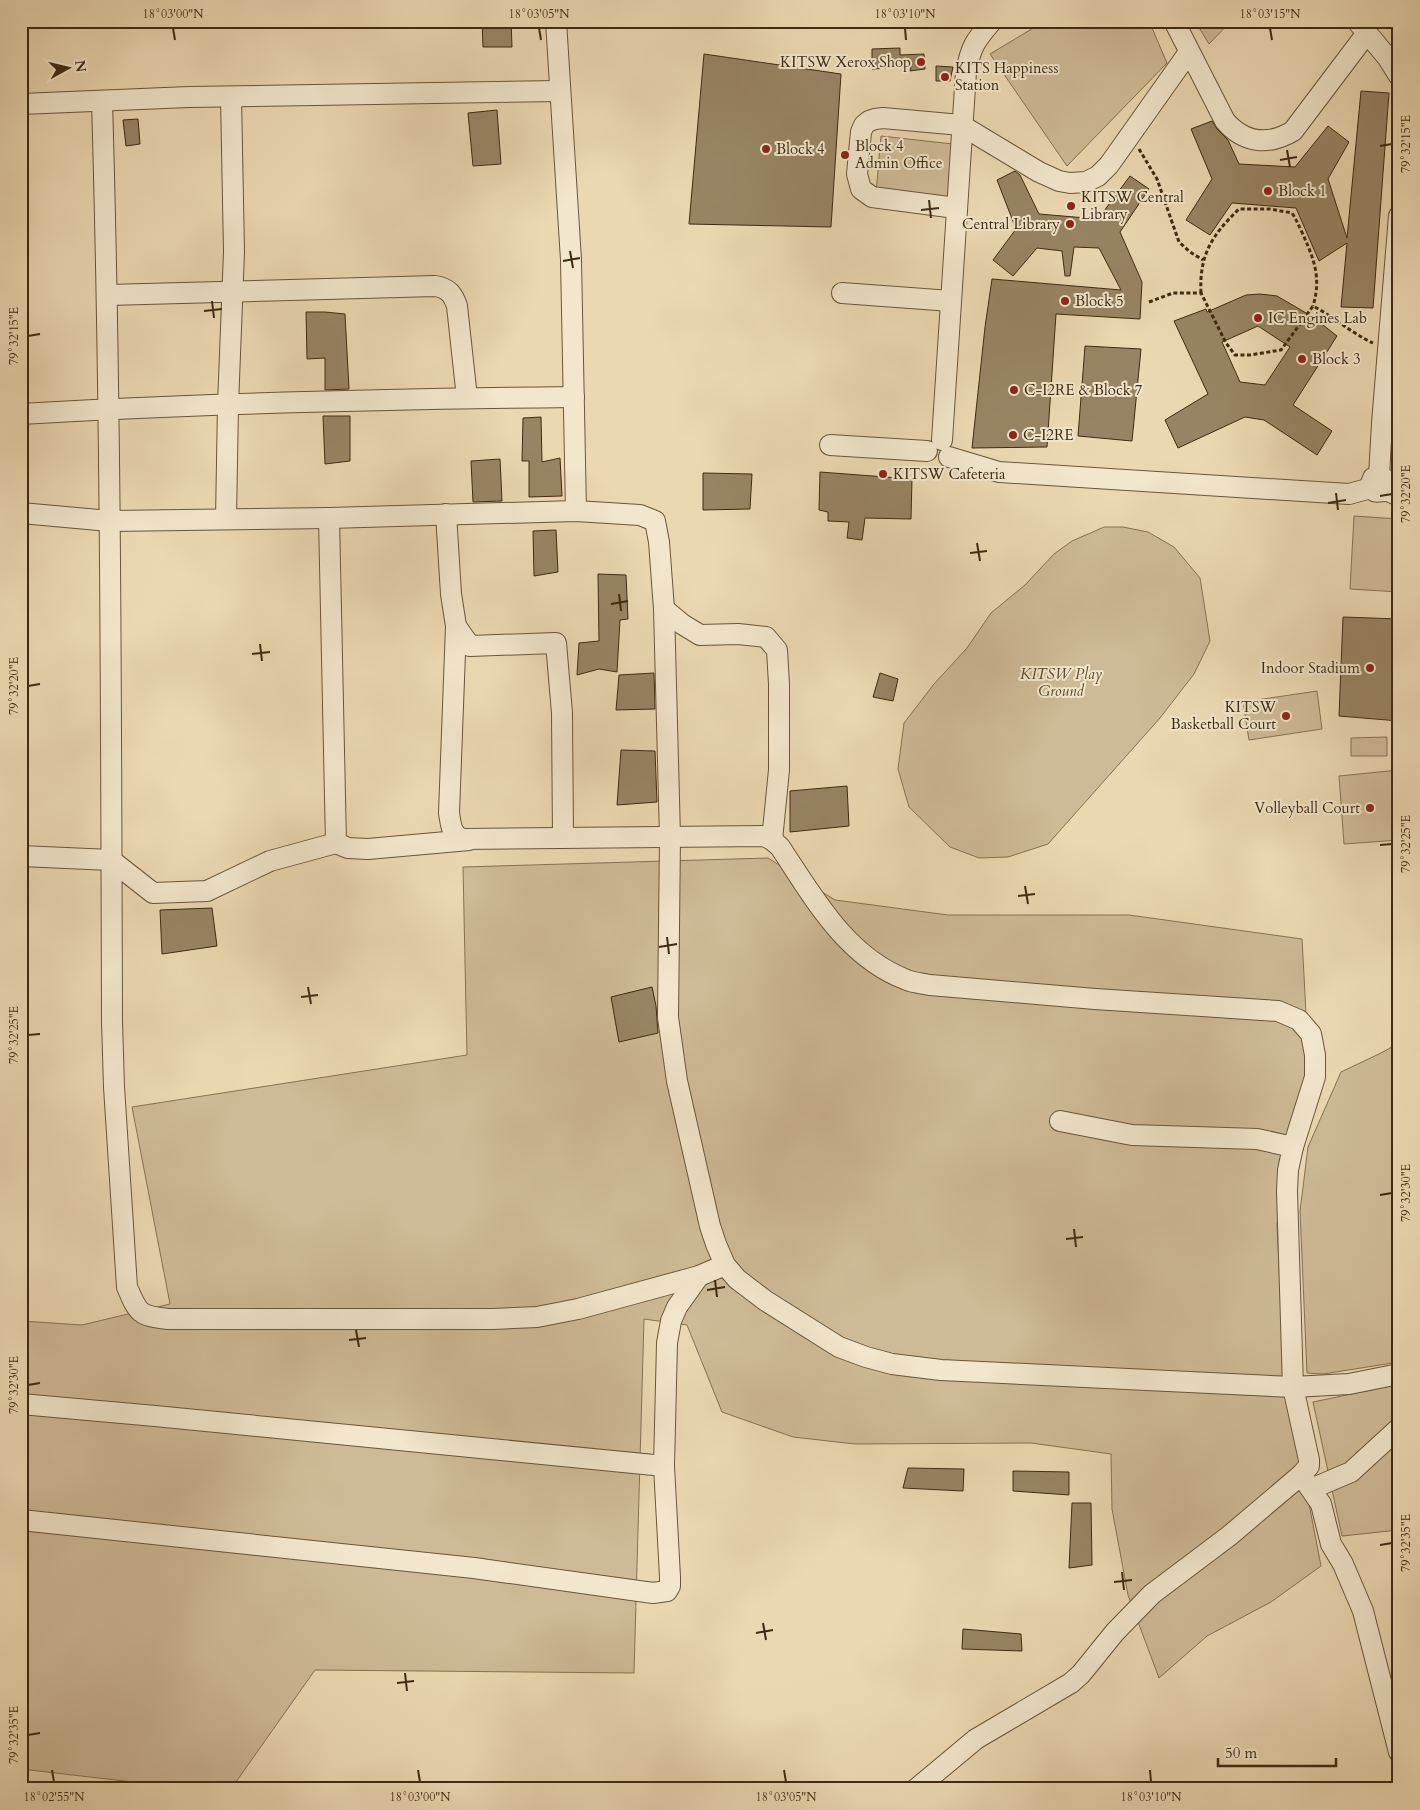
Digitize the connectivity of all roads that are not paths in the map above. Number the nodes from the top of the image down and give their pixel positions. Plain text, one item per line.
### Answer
1 (556, 21) edge
2 (992, 21) edge
3 (1174, 21) edge
4 (1362, 27) edge
5 (1189, 52) junction
6 (1399, 76) edge
7 (560, 91) junction
8 (231, 97) junction
9 (102, 101) junction
10 (21, 104) edge
11 (961, 126) junction
12 (956, 208) junction
13 (1399, 216) edge
14 (233, 291) junction
15 (842, 293) dead end
16 (108, 294) junction
17 (951, 301) junction
18 (574, 396) junction
19 (467, 398) junction
20 (228, 405) junction
21 (107, 409) junction
22 (21, 414) edge
23 (830, 445) dead end
24 (940, 450) junction
25 (1383, 488) edge
26 (576, 510) junction
27 (21, 513) edge
28 (446, 514) junction
29 (329, 518) junction
30 (226, 519) junction
31 (110, 521) junction
32 (664, 609) junction
33 (456, 626) junction
34 (670, 837) junction
35 (563, 838) junction
36 (470, 840) junction
37 (772, 840) junction
38 (336, 843) junction
39 (21, 856) edge
40 (112, 860) junction
41 (1060, 1121) dead end
42 (1293, 1147) junction
43 (725, 1265) junction
44 (699, 1276) junction
45 (1399, 1374) edge
46 (1293, 1386) junction
47 (21, 1404) edge
48 (1399, 1428) edge
49 (664, 1466) junction
50 (1306, 1482) junction
51 (21, 1520) edge
52 (1399, 1752) edge
53 (916, 1789) edge

1 - 7 street
2 - 11 street
3 - 5 street
4 - 5 street
4 - 6 street
5 - 11 street
7 - 8 street
7 - 18 street
8 - 9 street
8 - 14 street
9 - 10 street
9 - 16 street
11 - 12 street
11 - 12 street
12 - 17 street
13 - 25 street
14 - 16 street
14 - 19 street
14 - 20 street
15 - 17 street
16 - 21 street
17 - 24 street
18 - 19 street
18 - 26 street
19 - 20 street
20 - 21 street
20 - 30 street
21 - 22 street
21 - 31 street
23 - 24 street
24 - 25 street
26 - 28 street
26 - 32 street
27 - 31 street
28 - 29 street
28 - 33 street
29 - 30 street
29 - 38 street
30 - 31 street
31 - 40 street
32 - 34 street
32 - 37 street
33 - 35 street
33 - 36 street
34 - 35 street
34 - 37 street
34 - 43 street
35 - 36 street
36 - 38 street
37 - 42 street
38 - 40 street
39 - 40 street
40 - 44 street
41 - 42 street
42 - 46 street
43 - 44 street
43 - 46 street
44 - 49 street
45 - 46 street
46 - 50 street
47 - 49 street
48 - 50 street
49 - 51 street
50 - 52 street
50 - 53 street

